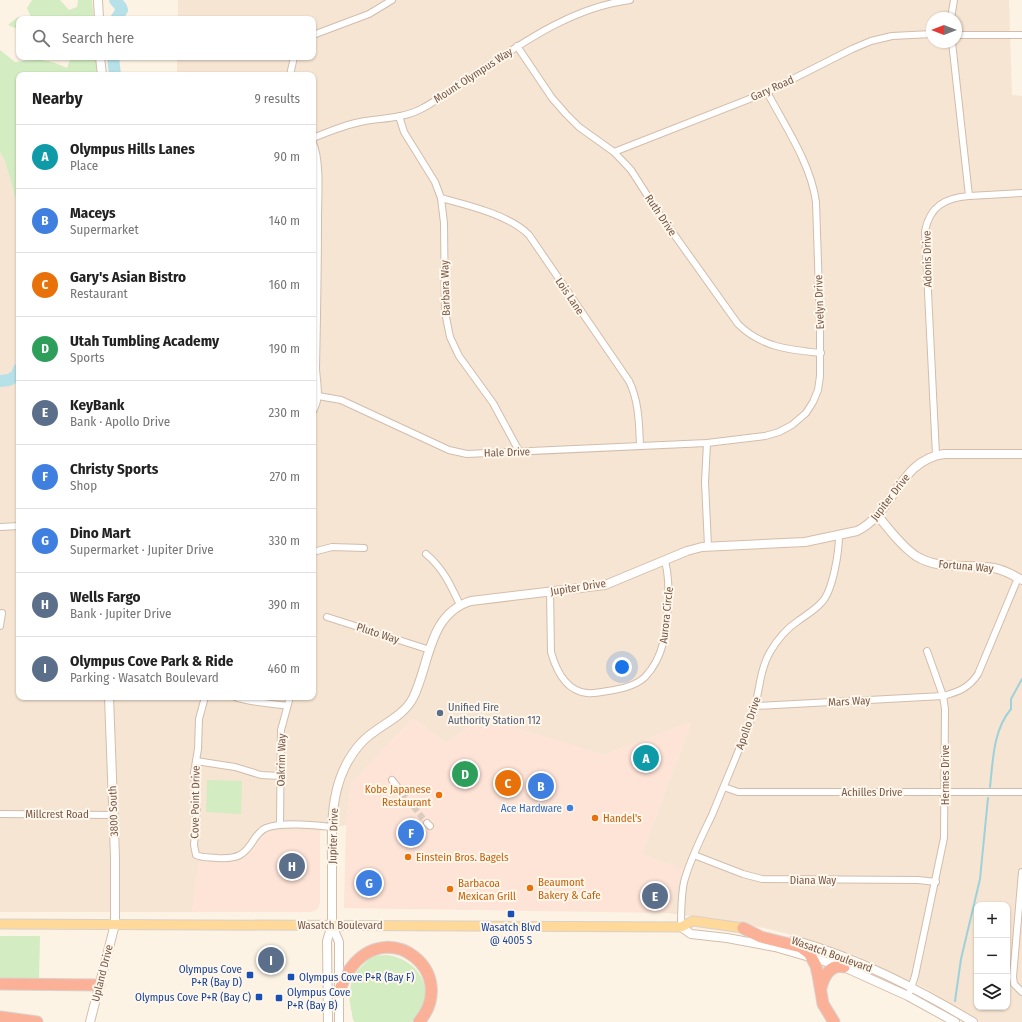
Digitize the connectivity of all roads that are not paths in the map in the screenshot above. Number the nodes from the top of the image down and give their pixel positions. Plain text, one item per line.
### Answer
1 (98, 0) edge
2 (392, 0) edge
3 (630, 0) edge
4 (954, 0) edge
5 (952, 12) edge
6 (99, 16) edge
7 (316, 34) edge
8 (926, 34) edge
9 (962, 35) edge
10 (1021, 35) edge
11 (517, 46) junction
12 (953, 48) edge
13 (100, 60) edge
14 (293, 60) edge
15 (102, 72) edge
16 (291, 72) edge
17 (767, 92) junction
18 (399, 116) junction
19 (316, 137) edge
20 (316, 151) edge
21 (614, 152) junction
22 (1022, 194) edge
23 (969, 196) junction
24 (441, 198) junction
25 (316, 209) edge
26 (821, 353) junction
27 (318, 396) junction
28 (316, 404) edge
29 (707, 443) junction
30 (640, 445) junction
31 (519, 451) junction
32 (1022, 454) edge
33 (936, 455) junction
34 (878, 516) junction
35 (16, 526) edge
36 (0, 527) edge
37 (839, 535) junction
38 (708, 546) junction
39 (364, 548) dead end
40 (316, 551) edge
41 (426, 554) dead end
42 (665, 561) junction
43 (1020, 579) edge
44 (550, 592) junction
45 (460, 605) junction
46 (2, 612) dead end
47 (327, 617) dead end
48 (0, 626) edge
49 (430, 650) junction
50 (927, 651) dead end
51 (943, 696) junction
52 (109, 700) edge
53 (204, 700) edge
54 (245, 700) edge
55 (289, 700) edge
56 (287, 706) junction
57 (756, 706) junction
58 (196, 761) junction
59 (280, 776) junction
60 (392, 780) dead end
61 (724, 787) junction
62 (945, 792) junction
63 (1022, 792) edge
64 (402, 794) tunnel mouth
65 (0, 814) edge
66 (114, 815) junction
67 (280, 825) junction
68 (331, 827) junction
69 (694, 855) junction
70 (1022, 872) edge
71 (1022, 880) edge
72 (936, 882) junction
73 (0, 924) edge
74 (115, 924) junction
75 (332, 925) junction
76 (681, 928) junction
77 (743, 928) junction
78 (811, 957) junction
79 (844, 968) junction
80 (0, 984) edge
81 (99, 985) junction
82 (912, 986) junction
83 (340, 992) junction
84 (1022, 992) edge
85 (821, 994) junction
86 (908, 996) junction
87 (0, 1017) edge
88 (37, 1022) edge
89 (90, 1022) edge
90 (328, 1022) edge
91 (339, 1022) edge
92 (419, 1022) edge
93 (834, 1022) edge
94 (955, 1022) edge
95 (973, 1022) edge

1 - 6 street
2 - 7 street
3 - 11 street, Mount Olympus Way
4 - 5 street
8 - 17 street, Gary Road
9 - 10 street
11 - 18 street, Mount Olympus Way
11 - 21 street, Ruth Drive
12 - 23 street
13 - 15 street
14 - 16 street
17 - 21 street, Gary Road
17 - 26 street, Evelyn Drive
18 - 19 street, Mount Olympus Way
18 - 24 street, Barbara Way
20 - 25 street
21 - 26 street, Ruth Drive
22 - 23 street, Adonis Drive
23 - 33 street, Adonis Drive
24 - 30 street, Lois Lane
24 - 31 street, Barbara Way
25 - 27 street
26 - 29 street, Evelyn Drive
27 - 28 street
27 - 31 street, Hale Drive
29 - 30 street, Hale Drive
29 - 38 street
30 - 31 street, Hale Drive
32 - 33 street, Jupiter Drive
33 - 34 street, Jupiter Drive
34 - 37 street, Jupiter Drive
34 - 43 street, Fortuna Way
35 - 36 street
37 - 38 street, Jupiter Drive
37 - 57 street, Apollo Drive
38 - 42 street, Jupiter Drive
39 - 40 street
41 - 45 street
42 - 44 street, Jupiter Drive
42 - 44 street, Aurora Circle
43 - 51 street
44 - 45 street, Jupiter Drive
45 - 49 street, Jupiter Drive
46 - 48 street
47 - 49 street, Pluto Way
49 - 68 street, Jupiter Drive
50 - 51 street, Hermes Drive
51 - 57 street, Mars Way
51 - 62 street, Hermes Drive
52 - 66 street, 3800 South
53 - 58 street, Cove Point Drive
54 - 56 street
55 - 56 street, Oakrim Way
56 - 59 street, Oakrim Way
57 - 61 street, Apollo Drive
58 - 59 street
58 - 67 street, Cove Point Drive
59 - 67 street, Oakrim Way
60 - 64 street
61 - 62 street, Achilles Drive
61 - 69 street, Apollo Drive
62 - 63 street, Achilles Drive
62 - 72 street, Hermes Drive
65 - 66 street, Millcrest Road
66 - 74 street, 3800 South
67 - 68 street, Cove Point Drive
68 - 75 street, Jupiter Drive
69 - 72 street, Diana Way
69 - 76 street, Apollo Drive
70 - 71 street
71 - 84 street
72 - 82 street, Hermes Drive
73 - 74 main road, Wasatch Boulevard
74 - 75 main road, Wasatch Boulevard
74 - 81 street, Upland Drive
75 - 76 main road, Wasatch Boulevard
75 - 83 street
75 - 90 street
76 - 77 main road, Wasatch Boulevard
76 - 78 street, Wasatch Boulevard
77 - 78 highway
77 - 82 street, Wasatch Boulevard
78 - 79 street, Wasatch Boulevard
78 - 85 highway
79 - 85 highway
79 - 86 street, Wasatch Boulevard
80 - 81 highway
81 - 89 street, Upland Drive
82 - 86 street, Hermes Drive
82 - 95 street, Wasatch Boulevard
83 - 91 street
83 - 92 highway
85 - 93 highway
86 - 94 street, Wasatch Boulevard
87 - 88 highway

